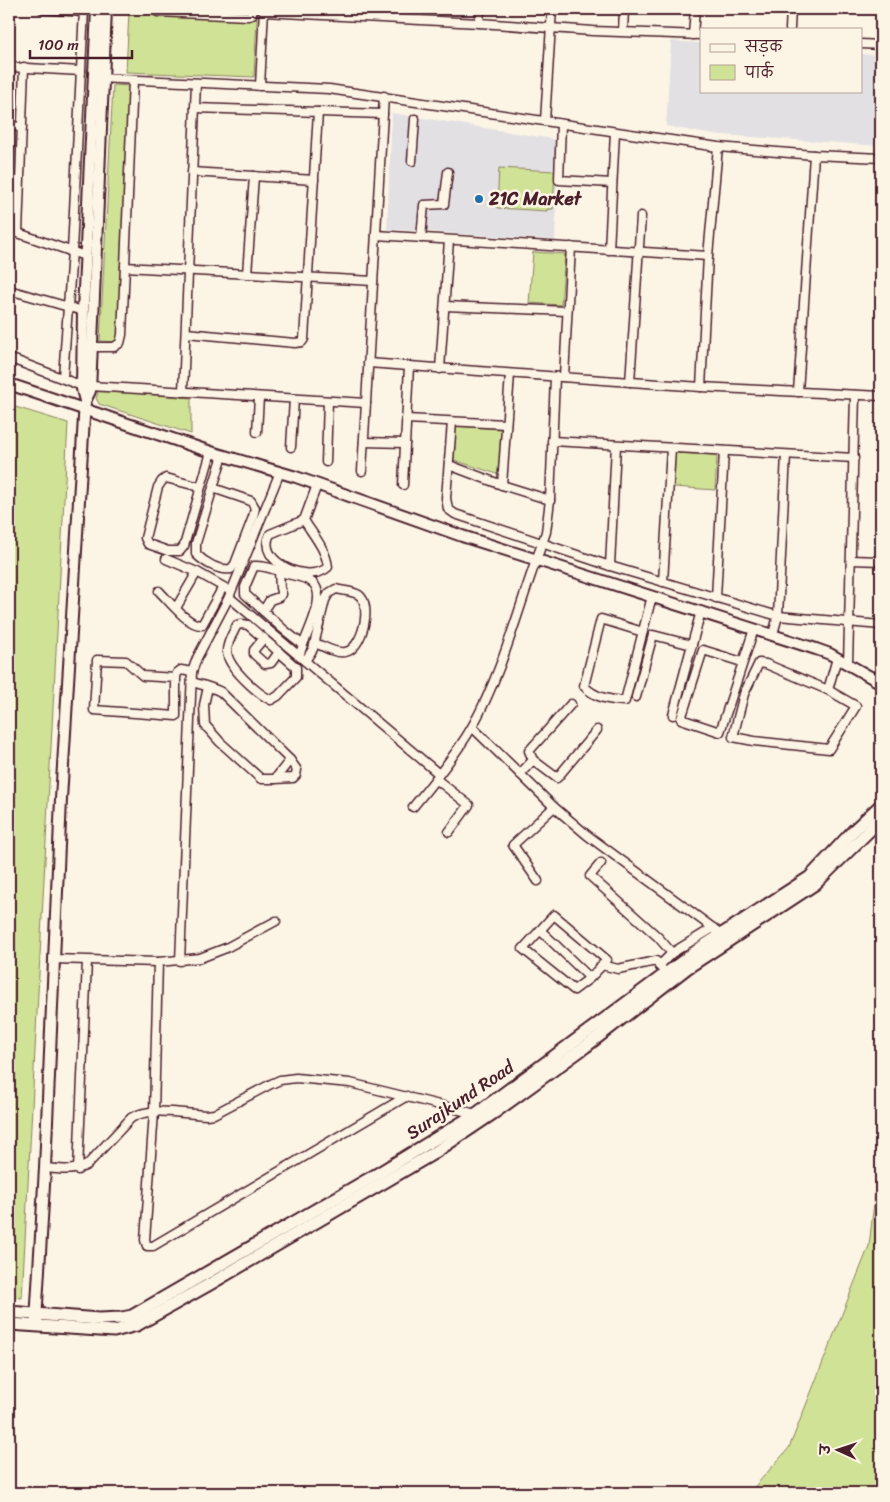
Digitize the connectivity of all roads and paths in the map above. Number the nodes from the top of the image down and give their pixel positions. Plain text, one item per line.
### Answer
1 (42, 9) edge
2 (97, 9) edge
3 (106, 9) edge
4 (154, 9) edge
5 (253, 9) edge
6 (480, 9) edge
7 (552, 9) edge
8 (624, 9) edge
9 (695, 9) edge
10 (791, 9) edge
11 (84, 10) edge
12 (264, 10) edge
13 (190, 11) edge
14 (227, 12) edge
15 (305, 12) edge
16 (336, 13) edge
17 (479, 23) junction
18 (551, 28) junction
19 (790, 28) edge
20 (623, 31) junction
21 (697, 35) edge
22 (862, 44) edge
23 (881, 45) edge
24 (9, 66) edge
25 (24, 67) junction
26 (81, 71) junction
27 (99, 78) junction
28 (133, 81) junction
29 (196, 83) junction
30 (260, 86) junction
31 (384, 96) junction
32 (195, 108) junction
33 (318, 112) junction
34 (383, 114) junction
35 (415, 119) dead end
36 (545, 121) junction
37 (79, 122) junction
38 (92, 122) junction
39 (560, 124) junction
40 (9, 126) edge
41 (22, 127) junction
42 (615, 132) junction
43 (718, 147) junction
44 (814, 155) junction
45 (881, 158) edge
46 (412, 161) dead end
47 (192, 172) junction
48 (448, 172) dead end
49 (254, 176) junction
50 (314, 180) junction
51 (76, 184) junction
52 (612, 184) junction
53 (89, 186) junction
54 (641, 216) dead end
55 (9, 230) edge
56 (18, 233) junction
57 (376, 235) junction
58 (421, 238) junction
59 (449, 240) junction
60 (571, 247) junction
61 (609, 250) junction
62 (72, 251) junction
63 (638, 251) junction
64 (85, 256) junction
65 (708, 256) junction
66 (125, 267) junction
67 (188, 271) junction
68 (247, 274) junction
69 (308, 277) junction
70 (373, 281) junction
71 (9, 290) edge
72 (445, 306) junction
73 (69, 308) junction
74 (83, 311) junction
75 (567, 311) junction
76 (186, 333) junction
77 (92, 347) junction
78 (9, 358) edge
79 (368, 364) junction
80 (409, 366) junction
81 (440, 369) junction
82 (510, 374) junction
83 (63, 377) junction
84 (555, 377) junction
85 (564, 377) junction
86 (630, 382) junction
87 (9, 384) edge
88 (86, 386) junction
89 (701, 387) junction
90 (183, 392) junction
91 (798, 392) junction
92 (855, 395) junction
93 (881, 396) edge
94 (259, 397) junction
95 (294, 399) junction
96 (328, 401) junction
97 (366, 403) junction
98 (84, 405) junction
99 (406, 419) junction
100 (452, 422) junction
101 (506, 424) junction
102 (257, 432) dead end
103 (364, 442) junction
104 (552, 442) junction
105 (405, 443) junction
106 (616, 445) junction
107 (291, 447) dead end
108 (671, 448) junction
109 (724, 451) junction
110 (211, 452) junction
111 (223, 455) junction
112 (786, 455) junction
113 (854, 458) junction
114 (326, 462) dead end
115 (449, 465) junction
116 (362, 471) dead end
117 (280, 472) junction
118 (318, 485) junction
119 (403, 485) dead end
120 (502, 485) junction
121 (200, 487) junction
122 (213, 488) junction
123 (550, 500) junction
124 (304, 520) junction
125 (542, 544) junction
126 (166, 559) dead end
127 (536, 560) junction
128 (851, 560) junction
129 (881, 562) edge
130 (610, 566) junction
131 (279, 571) junction
132 (197, 572) junction
133 (663, 582) junction
134 (223, 588) junction
135 (159, 591) dead end
136 (230, 594) junction
137 (652, 596) junction
138 (716, 598) junction
139 (176, 608) junction
140 (263, 611) junction
141 (701, 611) junction
142 (778, 616) junction
143 (849, 622) junction
144 (881, 625) edge
145 (754, 629) junction
146 (643, 632) junction
147 (773, 634) junction
148 (276, 637) junction
149 (264, 638) junction
150 (271, 644) junction
151 (315, 644) junction
152 (303, 645) junction
153 (692, 645) junction
154 (279, 652) junction
155 (837, 658) junction
156 (302, 659) junction
157 (742, 662) junction
158 (848, 664) junction
159 (625, 665) dead end
160 (633, 668) junction
161 (192, 672) junction
162 (176, 678) junction
163 (192, 682) junction
164 (881, 682) edge
165 (208, 687) junction
166 (828, 690) junction
167 (636, 697) dead end
168 (571, 704) dead end
169 (673, 715) dead end
170 (472, 727) junction
171 (597, 730) dead end
172 (290, 760) junction
173 (533, 760) junction
174 (520, 774) junction
175 (437, 776) junction
176 (275, 780) junction
177 (881, 804) edge
178 (413, 807) dead end
179 (554, 807) junction
180 (881, 819) edge
181 (449, 832) dead end
182 (601, 864) dead end
183 (538, 880) dead end
184 (276, 921) dead end
185 (540, 930) junction
186 (717, 931) junction
187 (672, 953) junction
188 (53, 959) junction
189 (87, 961) junction
190 (180, 961) junction
191 (158, 962) junction
192 (602, 965) junction
193 (662, 970) junction
194 (590, 978) junction
195 (407, 1096) junction
196 (154, 1112) junction
197 (476, 1114) junction
198 (45, 1168) junction
199 (78, 1170) junction
200 (9, 1312) edge
201 (36, 1320) junction
202 (9, 1324) edge

1 - 11 street
2 - 27 street
3 - 27 street
4 - 13 street
5 - 14 street
6 - 17 street
7 - 18 street
8 - 20 street
9 - 21 street
10 - 19 street
11 - 26 street
12 - 15 street
12 - 30 street
13 - 14 street
15 - 16 street
16 - 17 street
17 - 18 street
18 - 20 street
18 - 36 street
20 - 21 street
22 - 23 street
24 - 25 street
25 - 26 street
25 - 41 street
26 - 37 street
27 - 28 street
27 - 38 street
27 - 77 street
28 - 29 street
28 - 66 street
29 - 30 street
29 - 32 street
30 - 31 street
31 - 34 street
31 - 36 street
32 - 33 street
32 - 47 street
33 - 34 street
33 - 50 street
34 - 57 street
35 - 46 street
36 - 39 street
37 - 38 street
37 - 51 street
38 - 53 street
39 - 42 street
39 - 52 street
40 - 41 street
41 - 56 street
42 - 43 street
42 - 52 street
43 - 44 street
43 - 65 street
44 - 45 street
44 - 91 street
47 - 49 street
47 - 67 street
48 - 58 street
49 - 50 street
49 - 68 street
50 - 69 street
51 - 53 street
51 - 62 street
52 - 61 street
53 - 64 street
54 - 63 street
55 - 56 street
56 - 62 street
57 - 58 street
57 - 70 street
58 - 59 street
59 - 60 street
59 - 72 street
60 - 61 street
60 - 75 street
61 - 63 street
62 - 64 street
62 - 73 street
63 - 65 street
63 - 86 street
64 - 74 street
65 - 89 street
66 - 67 street
66 - 77 street
67 - 68 street
67 - 76 street
68 - 69 street
69 - 70 street
69 - 76 street
70 - 79 street
71 - 73 street
72 - 75 street
72 - 81 street
73 - 74 street
73 - 83 street
74 - 88 street
75 - 85 street
76 - 90 street
77 - 88 street
78 - 83 street
79 - 80 street
79 - 97 street
80 - 81 street
80 - 99 street
81 - 82 street
82 - 84 street
82 - 101 street
83 - 88 street
84 - 85 street
84 - 104 street
85 - 86 street
86 - 89 street
87 - 98 street
88 - 90 street
88 - 98 street
89 - 91 street
90 - 94 street
91 - 92 street
92 - 93 street
92 - 113 street
94 - 95 street
94 - 102 street
95 - 96 street
95 - 107 street
96 - 97 street
96 - 114 street
97 - 103 street
98 - 110 street
98 - 188 street
99 - 100 street
99 - 105 street
100 - 101 street
100 - 115 street
101 - 120 street
103 - 105 street
103 - 116 street
104 - 106 street
104 - 123 street
105 - 119 street
106 - 108 street
106 - 130 street
108 - 109 street
108 - 133 street
109 - 112 street
109 - 138 street
110 - 111 street
110 - 121 street
111 - 117 street
111 - 122 street
112 - 113 street
112 - 142 street
113 - 128 street
115 - 120 street
115 - 125 street
117 - 118 street
117 - 136 street
118 - 124 street
118 - 127 street
120 - 123 street
121 - 121 street
122 - 122 street
123 - 125 street
124 - 124 street
125 - 127 street
125 - 130 street
126 - 132 street
127 - 137 street
127 - 170 street
128 - 129 street
128 - 143 street
130 - 133 street
131 - 140 street
131 - 140 street
131 - 152 street
132 - 134 street
132 - 139 street
133 - 138 street
134 - 136 street
134 - 139 street
135 - 139 street
136 - 148 street
136 - 161 street
137 - 141 street
137 - 146 street
138 - 142 street
140 - 152 street
141 - 145 street
141 - 153 street
142 - 143 street
142 - 147 street
143 - 144 street
143 - 158 street
145 - 147 street
145 - 157 street
146 - 160 street
146 - 160 street
147 - 155 street
148 - 150 street
148 - 156 street
149 - 150 street
149 - 154 street
149 - 154 street
150 - 154 street
151 - 151 street
151 - 156 street
152 - 156 street
153 - 167 street
153 - 169 street
155 - 158 street
155 - 166 street
156 - 175 street
157 - 157 street
158 - 164 street
159 - 160 street
161 - 162 street
161 - 163 street
162 - 162 street
163 - 165 street
163 - 190 street
165 - 172 street
165 - 176 street
166 - 166 street
168 - 173 street
170 - 174 street
170 - 175 street
171 - 173 street
172 - 176 street
172 - 176 street
173 - 174 street
174 - 179 street
175 - 178 street
175 - 181 street
177 - 186 main road, Surajkund Road
179 - 183 street
179 - 186 street
180 - 201 main road, Surajkund Road
182 - 187 street
184 - 190 street
185 - 192 street
185 - 194 street
185 - 194 street
186 - 187 street
186 - 193 main road, Surajkund Road
187 - 193 street
188 - 189 street
188 - 198 street
189 - 191 street
189 - 199 street
190 - 191 street
191 - 196 street
192 - 193 street
192 - 194 street
193 - 197 main road, Surajkund Road
195 - 196 street
195 - 196 street
195 - 197 street
196 - 199 street
197 - 201 main road, Surajkund Road
198 - 199 street
198 - 201 street
200 - 201 main road, Surajkund Road
201 - 202 main road, Surajkund Road

